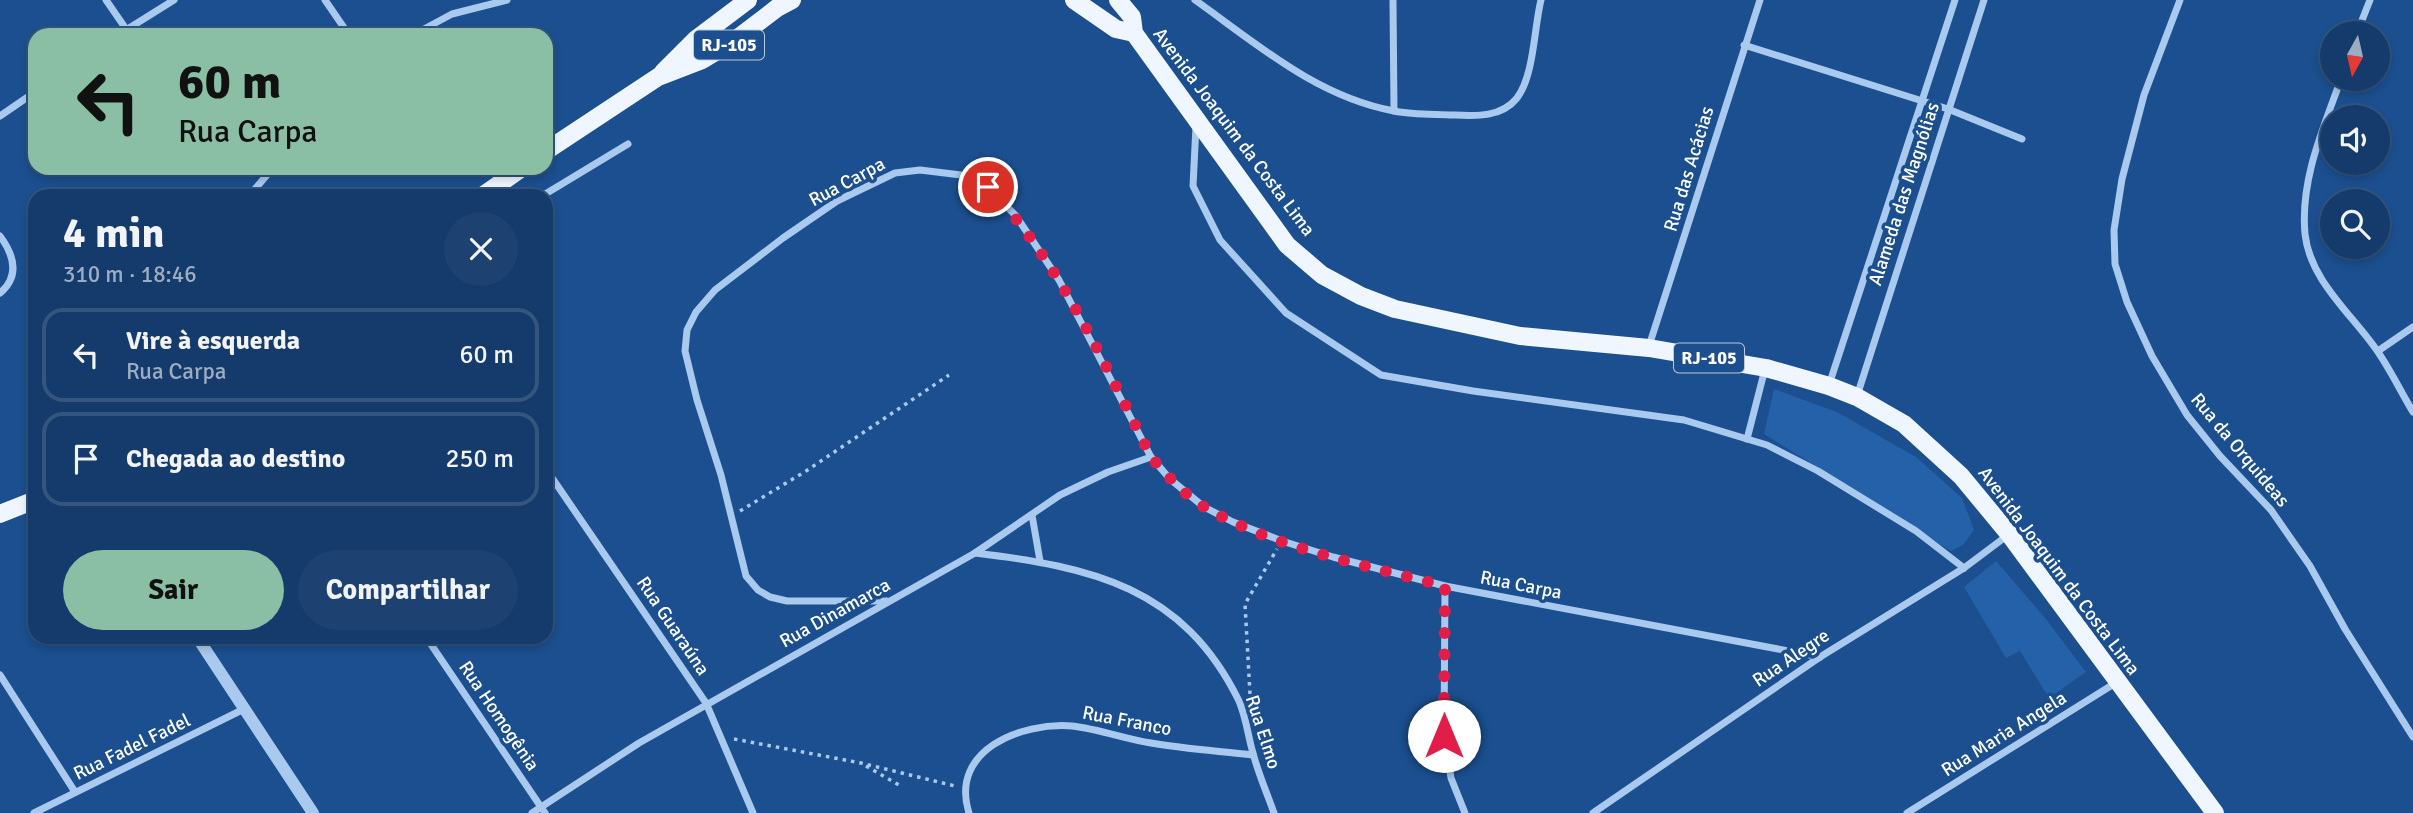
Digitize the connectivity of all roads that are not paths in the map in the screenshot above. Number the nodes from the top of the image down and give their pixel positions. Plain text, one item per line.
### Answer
1 (106, 0) edge
2 (174, 0) edge
3 (325, 0) edge
4 (507, 0) edge
5 (748, 0) edge
6 (792, 0) edge
7 (1074, 0) edge
8 (1118, 0) edge
9 (1195, 0) edge
10 (1393, 0) edge
11 (1541, 0) edge
12 (1760, 0) edge
13 (1955, 0) edge
14 (1984, 0) edge
15 (2180, 0) edge
16 (2370, 0) edge
17 (2362, 21) edge
18 (125, 28) edge
19 (128, 28) edge
20 (344, 28) edge
21 (426, 28) edge
22 (1134, 33) junction
23 (1744, 45) junction
24 (658, 77) junction
25 (2337, 91) edge
26 (28, 97) edge
27 (1921, 100) junction
28 (1948, 109) junction
29 (1394, 111) junction
30 (0, 116) edge
31 (1196, 120) junction
32 (2022, 139) dead end
33 (628, 144) dead end
34 (553, 146) edge
35 (267, 175) edge
36 (514, 175) edge
37 (255, 189) edge
38 (497, 189) edge
39 (553, 189) edge
40 (0, 236) edge
41 (0, 293) edge
42 (2413, 327) edge
43 (1649, 348) junction
44 (2378, 351) junction
45 (1766, 368) junction
46 (1829, 386) junction
47 (1857, 397) junction
48 (2413, 412) edge
49 (1747, 439) junction
50 (1151, 457) junction
51 (553, 478) edge
52 (28, 503) edge
53 (0, 514) edge
54 (1032, 515) junction
55 (2009, 534) junction
56 (975, 553) junction
57 (1040, 561) junction
58 (1964, 568) junction
59 (1445, 586) junction
60 (887, 601) junction
61 (202, 644) edge
62 (431, 644) edge
63 (1820, 657) junction
64 (0, 675) edge
65 (2117, 682) junction
66 (706, 704) junction
67 (244, 709) junction
68 (2413, 737) edge
69 (1253, 755) junction
70 (75, 792) junction
71 (543, 810) edge
72 (34, 813) edge
73 (313, 813) edge
74 (532, 813) edge
75 (753, 813) edge
76 (969, 813) edge
77 (1273, 813) edge
78 (1465, 813) edge
79 (1593, 813) edge
80 (1907, 813) edge
81 (2216, 813) edge

1 - 18 street
2 - 19 street
3 - 20 street
4 - 21 street
5 - 24 main road, RJ-105
6 - 24 main road, RJ-105
7 - 22 main road, Avenida Joaquim da Costa Lima
8 - 22 main road, Avenida Joaquim da Costa Lima / RJ-105
9 - 29 street
10 - 29 street
11 - 29 street
12 - 23 street, Rua das Acácias
13 - 27 street, Alameda das Magnólias
14 - 28 street, Alameda das Magnólias
15 - 68 street, Rua da Orquideas
16 - 17 street
22 - 31 main road, Avenida Joaquim da Costa Lima / RJ-105
23 - 27 street
23 - 43 street, Rua das Acácias
24 - 34 main road, RJ-105
25 - 44 street
26 - 30 street
27 - 28 street
27 - 46 street, Alameda das Magnólias
28 - 32 street
28 - 47 street, Alameda das Magnólias
31 - 43 main road, Avenida Joaquim da Costa Lima / RJ-105
31 - 49 street
33 - 39 street
35 - 37 street
36 - 38 main road
40 - 41 street
42 - 44 street
43 - 45 main road, Avenida Joaquim da Costa Lima / RJ-105
44 - 48 street
45 - 46 main road, Avenida Joaquim da Costa Lima / RJ-105
45 - 49 street
46 - 47 main road, Avenida Joaquim da Costa Lima / RJ-105
47 - 55 main road, Avenida Joaquim da Costa Lima / RJ-105
49 - 58 street
50 - 54 street, Rua Dinamarca
50 - 59 street, Rua Carpa
50 - 60 street, Rua Carpa
51 - 66 street, Rua Guaraúna
52 - 53 main road
54 - 56 street, Rua Dinamarca
54 - 57 street
55 - 58 street, Rua Alegre
55 - 65 main road, Avenida Joaquim da Costa Lima / RJ-105
56 - 57 street, Rua Elmo
56 - 60 street, Rua Dinamarca
57 - 69 street, Rua Elmo
58 - 63 street, Rua Alegre
59 - 63 street, Rua Carpa
59 - 78 street
60 - 66 street, Rua Dinamarca
61 - 67 street
62 - 71 street, Rua Homogênia
63 - 79 street, Rua Alegre
64 - 70 street
65 - 80 street, Rua Maria Angela
65 - 81 main road, Avenida Joaquim da Costa Lima / RJ-105
66 - 71 street, Rua Dinamarca
66 - 75 street, Rua Guaraúna
67 - 70 street, Rua Fadel Fadel
67 - 73 street
69 - 76 street, Rua Franco
69 - 77 street, Rua Elmo
70 - 72 street, Rua Fadel Fadel
71 - 74 street, Rua Dinamarca

